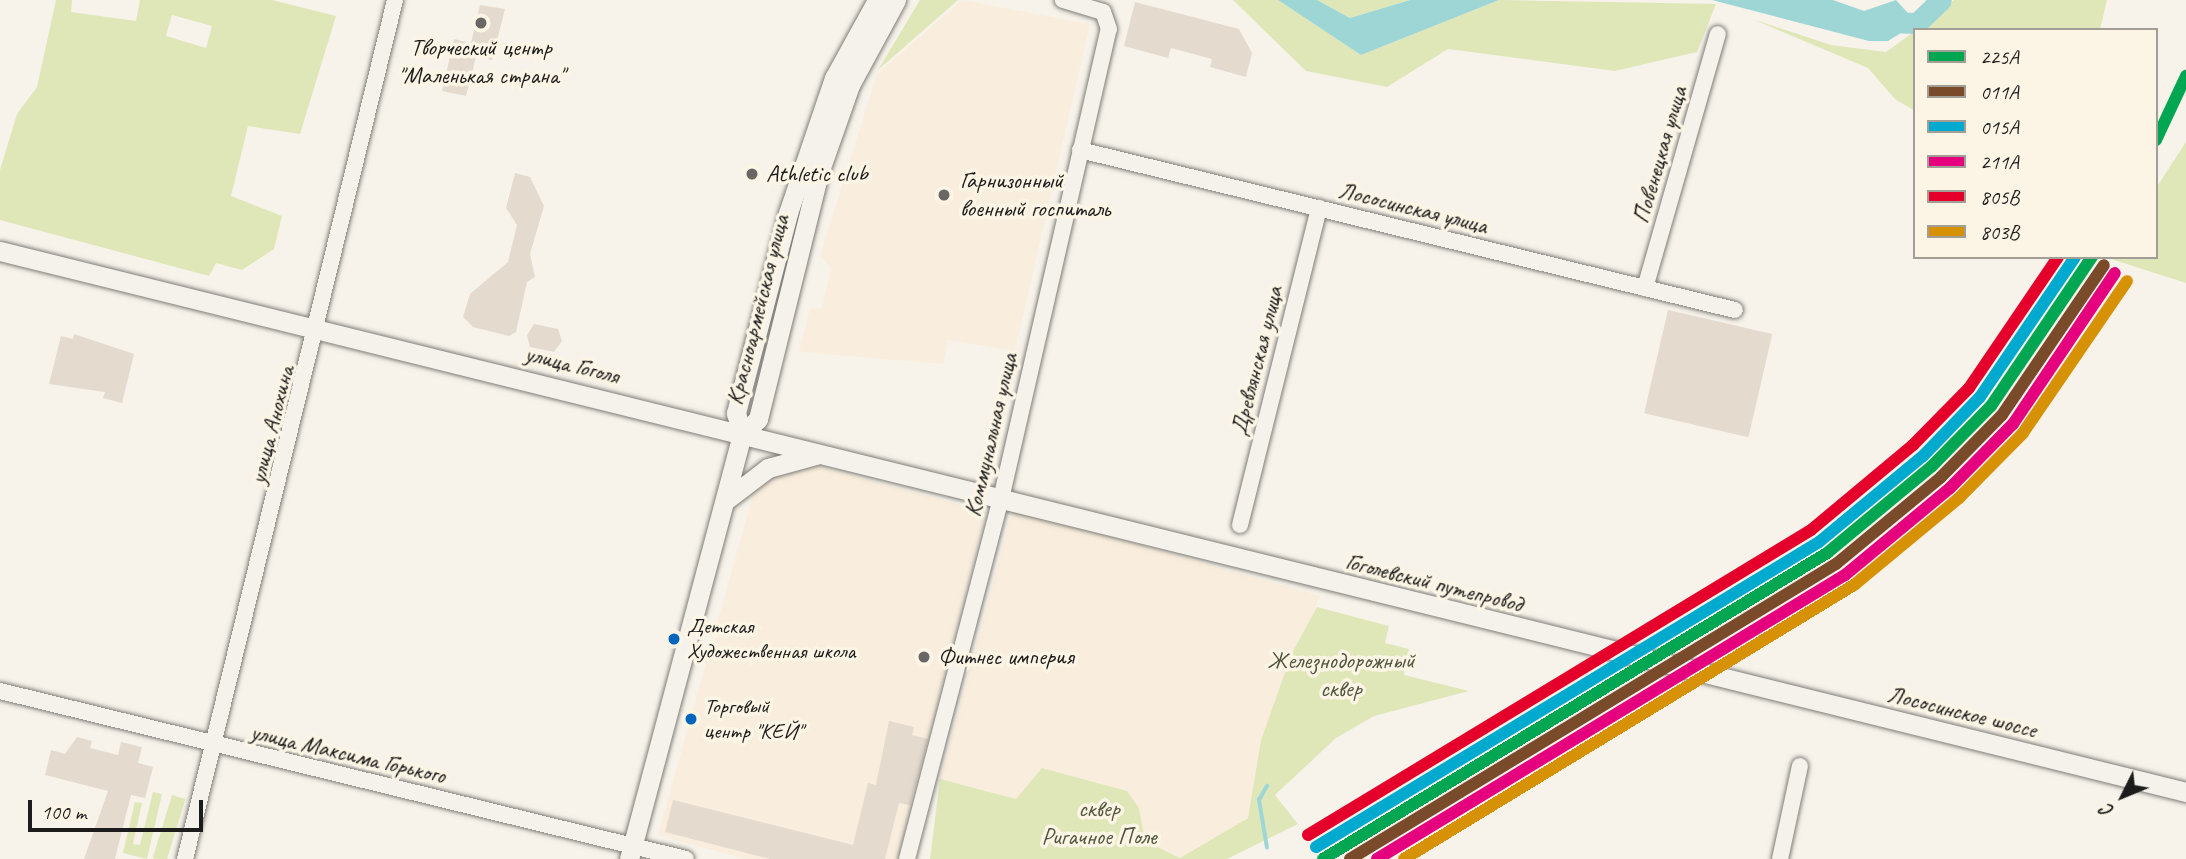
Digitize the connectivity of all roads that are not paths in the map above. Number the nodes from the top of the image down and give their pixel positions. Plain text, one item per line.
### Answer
1 (395, 0) edge
2 (877, 0) edge
3 (896, 0) edge
4 (1063, 0) edge
5 (1718, 34) dead end
6 (1080, 149) junction
7 (1319, 208) junction
8 (0, 251) edge
9 (1645, 288) junction
10 (1735, 310) dead end
11 (319, 328) junction
12 (742, 434) junction
13 (821, 454) junction
14 (1001, 499) junction
15 (726, 501) junction
16 (1240, 525) dead end
17 (1130, 535) joint
18 (1727, 679) joint
19 (0, 691) edge
20 (215, 746) junction
21 (1800, 766) dead end
22 (2186, 792) edge
23 (631, 852) edge
24 (185, 859) edge
25 (686, 859) edge
26 (907, 859) edge
27 (1780, 859) edge

1 - 11 street, улица Анохина
2 - 12 main road, Красноармейская улица
3 - 12 main road, Красноармейская улица
4 - 6 street, Коммунальная улица
5 - 9 street, Повенецкая улица
6 - 7 street, Лососинская улица
6 - 14 street, Коммунальная улица
7 - 9 street, Лососинская улица
7 - 16 street, Древлянская улица
8 - 11 main road, улица Гоголя
9 - 10 street, Лососинская улица
11 - 12 main road, улица Гоголя
11 - 20 street, улица Анохина
12 - 13 main road, улица Гоголя
12 - 15 main road, Красноармейская улица
13 - 14 main road, улица Гоголя
13 - 15 main road
14 - 17 main road, улица Гоголя
14 - 26 street, Коммунальная улица
15 - 23 main road, Красноармейская улица
17 - 18 main road, Гоголевский путепровод
18 - 22 main road, Лососинское шоссе
19 - 20 street, улица Максима Горького
20 - 23 street, улица Максима Горького
20 - 24 street, улица Анохина
21 - 27 street
23 - 25 street, улица Максима Горького

